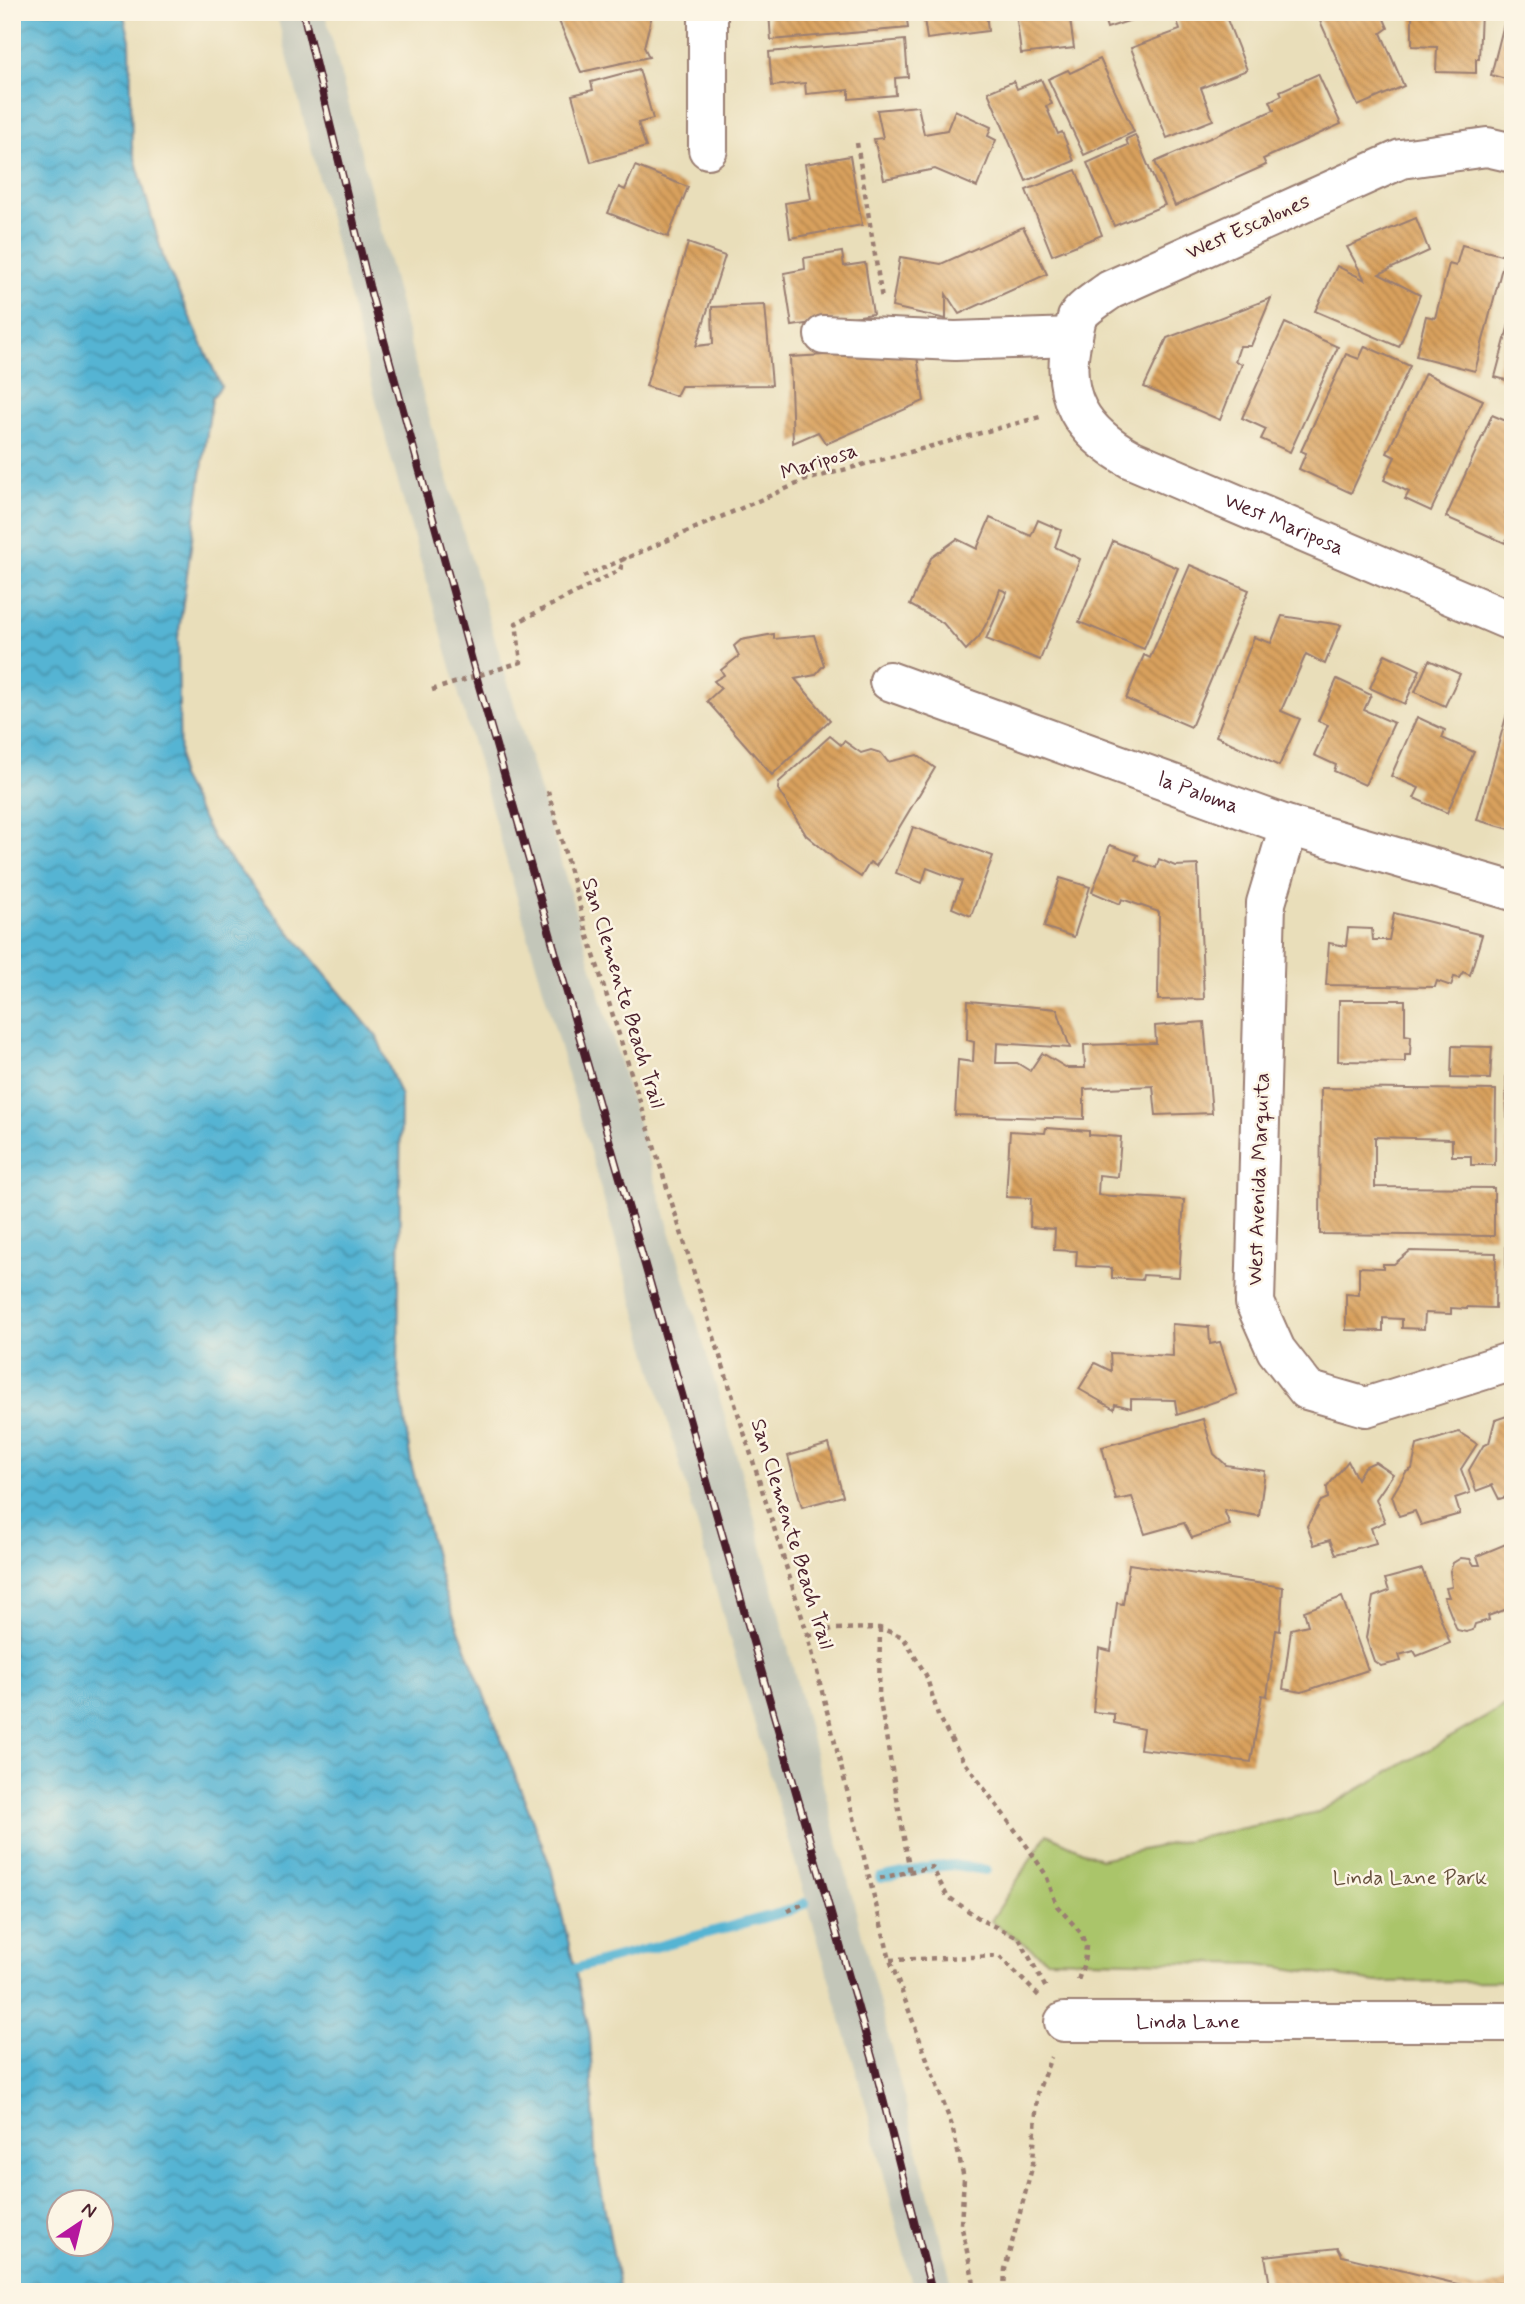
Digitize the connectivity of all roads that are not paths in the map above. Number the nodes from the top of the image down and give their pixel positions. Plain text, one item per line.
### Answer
1 (708, 12) edge
2 (708, 149) dead end
3 (1513, 153) edge
4 (824, 335) dead end
5 (1073, 337) junction
6 (1073, 403) joint
7 (1513, 622) edge
8 (889, 681) dead end
9 (1289, 826) junction
10 (1513, 891) edge
11 (1513, 1362) edge
12 (1064, 2022) road end
13 (1513, 2022) edge

1 - 2 street
3 - 5 street, West Escalones
4 - 5 street
5 - 6 street, West Escalones
6 - 7 street, West Mariposa
8 - 9 street, la Paloma
9 - 10 street, la Paloma
9 - 11 street, West Avenida Marquita
12 - 13 street, Linda Lane

